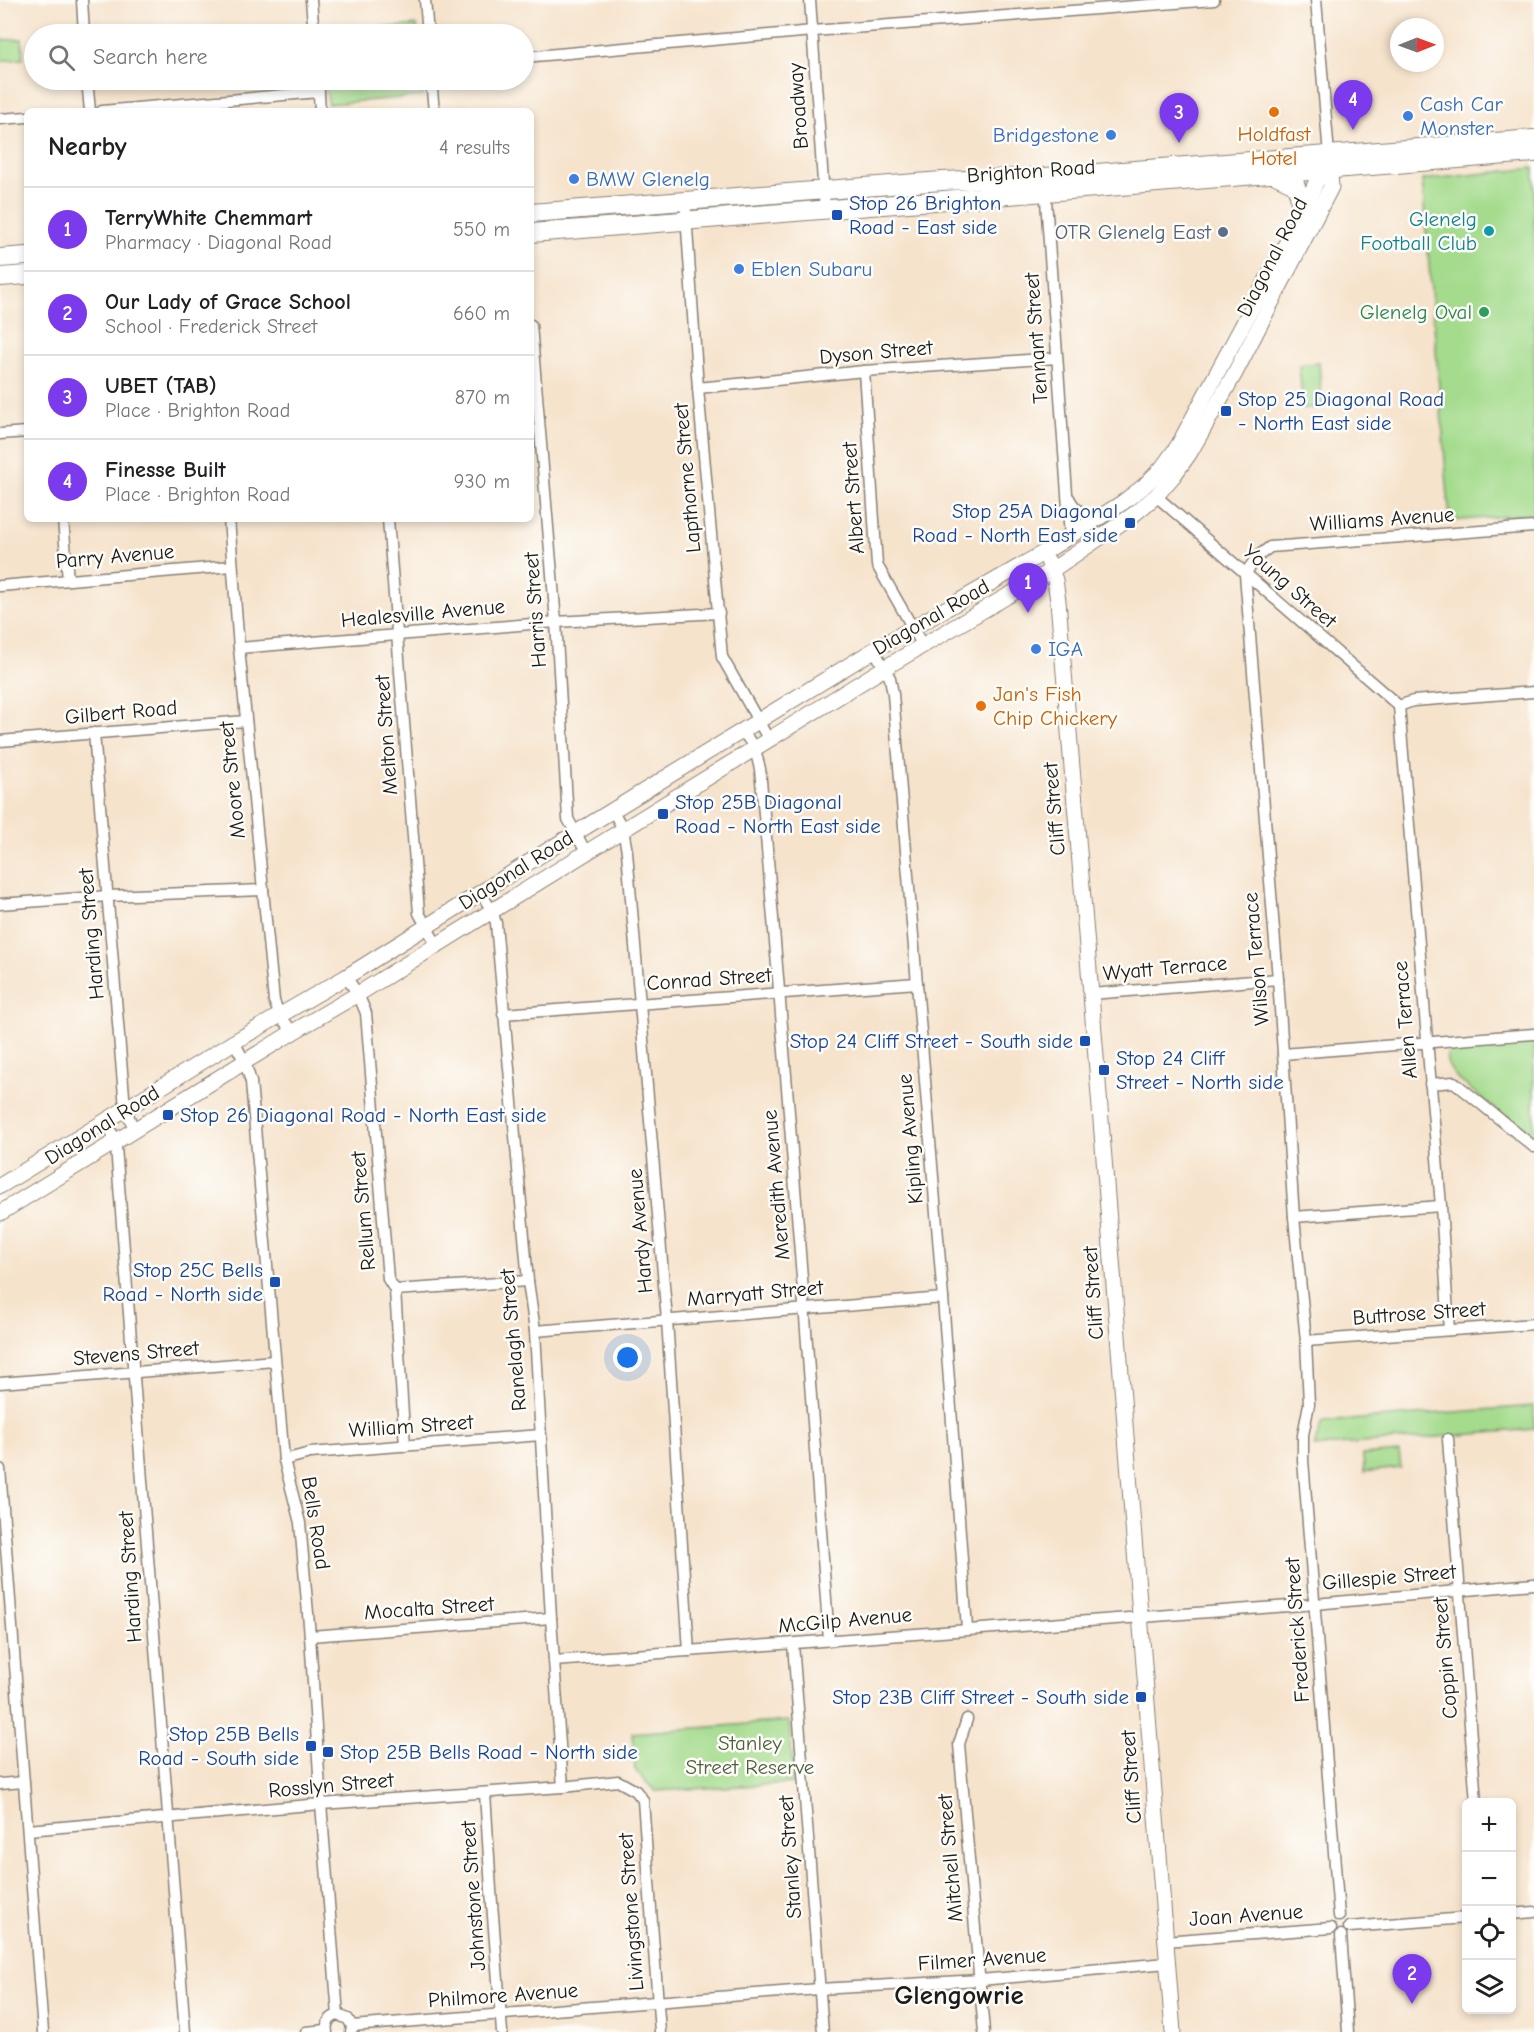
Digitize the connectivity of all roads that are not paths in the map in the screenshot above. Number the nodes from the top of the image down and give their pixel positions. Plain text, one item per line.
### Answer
1 (82, 0) edge
2 (311, 0) edge
3 (425, 0) edge
4 (810, 0) edge
5 (1214, 0) edge
6 (1328, 0) edge
7 (1316, 1) edge
8 (83, 24) edge
9 (313, 24) edge
10 (427, 24) edge
11 (813, 31) junction
12 (534, 56) edge
13 (88, 90) edge
14 (432, 90) edge
15 (319, 92) joint
16 (90, 108) edge
17 (136, 108) edge
18 (320, 108) edge
19 (434, 108) edge
20 (24, 117) edge
21 (0, 119) edge
22 (1528, 146) edge
23 (1327, 166) junction
24 (1276, 175) junction
25 (1045, 184) junction
26 (823, 190) junction
27 (685, 200) junction
28 (825, 210) junction
29 (534, 213) edge
30 (1301, 216) junction
31 (686, 221) junction
32 (534, 233) edge
33 (24, 256) edge
34 (0, 258) edge
35 (24, 275) edge
36 (0, 277) edge
37 (1058, 358) junction
38 (534, 361) edge
39 (864, 371) junction
40 (698, 388) junction
41 (24, 432) edge
42 (0, 434) edge
43 (1068, 495) junction
44 (1156, 496) junction
45 (1100, 518) junction
46 (63, 522) edge
47 (228, 522) edge
48 (388, 522) edge
49 (1534, 527) edge
50 (1071, 536) junction
51 (1044, 553) junction
52 (232, 566) junction
53 (1052, 570) junction
54 (1245, 574) junction
55 (68, 580) junction
56 (1033, 581) junction
57 (0, 586) edge
58 (1058, 601) junction
59 (719, 613) junction
60 (556, 622) junction
61 (912, 628) junction
62 (398, 635) junction
63 (923, 646) junction
64 (239, 648) junction
65 (874, 650) junction
66 (886, 667) junction
67 (1534, 692) edge
68 (1399, 706) junction
69 (246, 721) junction
70 (757, 722) junction
71 (743, 731) junction
72 (94, 733) junction
73 (769, 740) junction
74 (0, 741) edge
75 (755, 749) junction
76 (613, 811) junction
77 (623, 829) junction
78 (574, 834) junction
79 (586, 852) junction
80 (263, 890) junction
81 (481, 893) junction
82 (108, 896) junction
83 (0, 904) edge
84 (492, 911) junction
85 (425, 926) junction
86 (436, 944) junction
87 (346, 977) junction
88 (1278, 979) junction
89 (917, 983) junction
90 (358, 994) junction
91 (780, 994) junction
92 (1091, 994) junction
93 (641, 1003) junction
94 (503, 1014) junction
95 (280, 1016) junction
96 (293, 1032) junction
97 (1534, 1034) edge
98 (234, 1042) junction
99 (1426, 1042) junction
100 (1283, 1054) junction
101 (245, 1062) junction
102 (1430, 1084) junction
103 (125, 1108) junction
104 (106, 1120) junction
105 (134, 1129) junction
106 (116, 1140) junction
107 (1534, 1147) edge
108 (0, 1186) edge
109 (1441, 1206) junction
110 (0, 1213) edge
111 (1294, 1217) junction
112 (528, 1281) junction
113 (395, 1290) junction
114 (943, 1298) junction
115 (805, 1308) junction
116 (667, 1320) junction
117 (1534, 1323) edge
118 (1449, 1330) junction
119 (535, 1331) junction
120 (1306, 1341) junction
121 (274, 1361) junction
122 (134, 1372) junction
123 (0, 1383) edge
124 (541, 1435) junction
125 (1448, 1439) dead end
126 (405, 1446) junction
127 (284, 1460) junction
128 (0, 1469) edge
129 (2, 1516) edge
130 (1534, 1584) edge
131 (1459, 1590) junction
132 (1315, 1604) junction
133 (1140, 1616) junction
134 (550, 1618) junction
135 (967, 1629) junction
136 (310, 1635) junction
137 (829, 1640) junction
138 (793, 1644) junction
139 (689, 1651) junction
140 (554, 1661) junction
141 (967, 1719) dead end
142 (24, 1782) junction
143 (0, 1784) edge
144 (563, 1787) junction
145 (636, 1791) joint
146 (485, 1793) junction
147 (1476, 1798) edge
148 (321, 1804) junction
149 (168, 1818) junction
150 (28, 1830) junction
151 (1534, 1912) edge
152 (1516, 1914) edge
153 (1339, 1916) junction
154 (1462, 1918) edge
155 (1349, 1927) junction
156 (1331, 1928) junction
157 (1341, 1935) junction
158 (1165, 1941) junction
159 (1167, 1963) junction
160 (980, 1980) junction
161 (819, 1989) junction
162 (657, 2002) junction
163 (338, 2015) junction
164 (501, 2015) junction
165 (351, 2029) edge
166 (326, 2031) edge
167 (43, 2032) edge
168 (185, 2032) edge
169 (306, 2032) edge
170 (502, 2032) edge
171 (660, 2032) edge
172 (823, 2032) edge
173 (984, 2032) edge
174 (1173, 2032) edge
175 (1348, 2032) edge

1 - 8 street
2 - 9 street
3 - 10 street
4 - 11 street, Broadway
5 - 11 street
6 - 7 street
7 - 23 street
11 - 12 street
11 - 26 street, Broadway
13 - 16 street
14 - 19 street
15 - 17 street
15 - 18 street
20 - 21 street
22 - 23 main road, Brighton Road
23 - 24 main road, Brighton Road
23 - 25 main road, Brighton Road
23 - 30 main road, Diagonal Road
23 - 44 main road, Diagonal Road
24 - 25 main road, Brighton Road
24 - 30 main road
25 - 26 main road, Brighton Road
25 - 28 main road, Brighton Road
25 - 37 street, Tennant Street
26 - 27 main road, Brighton Road
26 - 28 street, Broadway
27 - 29 main road, Brighton Road
27 - 31 street, Lapthorne Street
28 - 31 main road, Brighton Road
30 - 45 main road, Diagonal Road
31 - 32 main road, Brighton Road
31 - 40 street, Lapthorne Street
33 - 34 main road
35 - 36 main road
37 - 39 street, Dyson Street
37 - 43 street, Tennant Street
38 - 60 street, Harris Street
39 - 40 street, Dyson Street
39 - 61 street, Albert Street
40 - 59 street, Lapthorne Street
41 - 42 street
43 - 45 street
43 - 50 street, Tennant Street
44 - 53 main road, Diagonal Road
44 - 54 street, Young Street
45 - 50 main road, Diagonal Road
46 - 55 street
47 - 52 street, Moore Street
48 - 62 street, Melton Street
49 - 54 street, Williams Avenue
50 - 51 main road, Diagonal Road
51 - 53 main road, Cliff Street
51 - 61 main road, Diagonal Road
52 - 55 street, Parry Avenue
52 - 64 street, Moore Street
53 - 56 main road, Diagonal Road
53 - 58 main road, Cliff Street
54 - 68 street, Young Street
54 - 88 street, Wilson Terrace
55 - 57 street, Parry Avenue
56 - 58 main road
56 - 63 main road, Diagonal Road
58 - 92 main road, Cliff Street
59 - 60 street, Healesville Avenue
59 - 70 street, Lapthorne Street
60 - 62 street, Healesville Avenue
60 - 78 street, Harris Street
61 - 63 street, Albert Street
61 - 65 main road, Diagonal Road
62 - 64 street, Healesville Avenue
62 - 85 street, Melton Street
63 - 66 main road, Diagonal Road
64 - 69 street, Moore Street
65 - 66 street, Kipling Avenue
65 - 70 main road, Diagonal Road
66 - 73 main road, Diagonal Road
66 - 89 street, Kipling Avenue
67 - 68 street
68 - 99 street, Allen Terrace
69 - 72 street, Gilbert Road
69 - 80 street, Moore Street
70 - 71 main road, Diagonal Road
70 - 73 street, Lapthorne Street
71 - 75 street, Meredith Avenue
71 - 76 main road, Diagonal Road
72 - 74 street, Gilbert Road
72 - 82 street, Harding Street
73 - 75 main road, Diagonal Road
75 - 77 main road, Diagonal Road
75 - 91 street, Meredith Avenue
76 - 77 street, Hardy Avenue
76 - 78 main road, Diagonal Road
77 - 79 main road, Diagonal Road
77 - 93 street, Hardy Avenue
78 - 79 street, Harris Street
78 - 81 main road, Diagonal Road
79 - 84 main road, Diagonal Road
80 - 82 street
80 - 95 street, Moore Street
81 - 84 street, Ranelagh Street
81 - 85 main road, Diagonal Road
82 - 83 street
82 - 103 street, Harding Street
84 - 86 main road, Diagonal Road
84 - 94 street, Ranelagh Street
85 - 86 street, Melton Street
85 - 87 main road, Diagonal Road
86 - 90 main road, Diagonal Road
87 - 90 street, Rellum Street
87 - 95 main road, Diagonal Road
88 - 92 street, Wyatt Terrace
88 - 100 street, Wilson Terrace
89 - 91 street, Conrad Street
89 - 114 street, Kipling Avenue
90 - 96 main road, Diagonal Road
90 - 113 street, Rellum Street
91 - 93 street, Conrad Street
91 - 115 street, Meredith Avenue
92 - 133 main road, Cliff Street
93 - 94 street, Conrad Street
93 - 116 street, Hardy Avenue
94 - 112 street, Ranelagh Street
95 - 96 street, Moore Street
95 - 98 main road, Diagonal Road
96 - 101 main road, Diagonal Road
97 - 99 street
98 - 101 street, Bells Road
98 - 103 main road, Diagonal Road
99 - 100 street
99 - 102 street, Allen Terrace
100 - 111 street, Wilson Terrace
101 - 105 main road, Diagonal Road
101 - 121 street, Bells Road
102 - 107 street
102 - 109 street, Allen Terrace
103 - 104 main road, Diagonal Road
103 - 105 street, Harding Street
104 - 106 street, Harding Street
104 - 108 main road, Diagonal Road
105 - 106 main road, Diagonal Road
106 - 110 main road, Diagonal Road
106 - 122 street, Harding Street
109 - 111 street
109 - 118 street, Allen Terrace
111 - 120 street, Wilson Terrace
112 - 113 street
112 - 119 street, Ranelagh Street
113 - 126 street, Rellum Street
114 - 115 street, Marryatt Street
114 - 135 street, Kipling Avenue
115 - 116 street, Marryatt Street
115 - 137 street, Meredith Avenue
116 - 119 street, Marryatt Street
116 - 139 street, Hardy Avenue
117 - 118 street, Buttrose Street
118 - 120 street, Buttrose Street
119 - 124 street, Ranelagh Street
120 - 132 street, Frederick Street
121 - 122 street, Stevens Street
121 - 127 street, Bells Road
122 - 123 street, Stevens Street
122 - 149 street, Harding Street
124 - 126 street, William Street
124 - 134 street, Ranelagh Street
125 - 131 street, Coppin Street
126 - 127 street, William Street
127 - 136 street, Bells Road
128 - 129 street
129 - 142 street
130 - 131 street, Gillespie Street
131 - 132 street, Gillespie Street
131 - 147 street, Coppin Street
132 - 133 street, Gillespie Street
132 - 153 street, Frederick Street
133 - 135 street, McGilp Avenue
133 - 158 main road, Cliff Street
134 - 136 street, Mocalta Street
134 - 140 street, Ranelagh Street
135 - 137 street, McGilp Avenue
136 - 148 street, Bells Road
137 - 138 street, McGilp Avenue
138 - 139 street, McGilp Avenue
138 - 161 street, Stanley Street
139 - 140 street, McGilp Avenue
140 - 144 street, Ranelagh Street
141 - 160 street, Mitchell Street
142 - 143 street
142 - 150 street
144 - 145 street, Rosslyn Street
144 - 146 street, Rosslyn Street
145 - 162 street, Livingstone Street
146 - 148 street, Rosslyn Street
146 - 164 street, Johnstone Street
148 - 149 street, Rosslyn Street
148 - 163 street, Bells Road
149 - 150 street, Rosslyn Street
149 - 168 street, Harding Street
150 - 167 street
151 - 152 street
153 - 155 street
153 - 156 street
154 - 155 street
155 - 157 street
156 - 157 street
156 - 158 street, Joan Avenue
157 - 175 street
158 - 159 main road, Cliff Street
159 - 160 street, Filmer Avenue
159 - 174 main road, Cliff Street
160 - 161 street, Filmer Avenue
160 - 173 street, Mitchell Street
161 - 162 street, Filmer Avenue
161 - 172 street, Stanley Street
162 - 164 street, Philmore Avenue
162 - 171 street, Livingstone Street
163 - 165 street
163 - 166 street
164 - 165 street, Philmore Avenue
164 - 170 street, Johnstone Street
166 - 169 street

